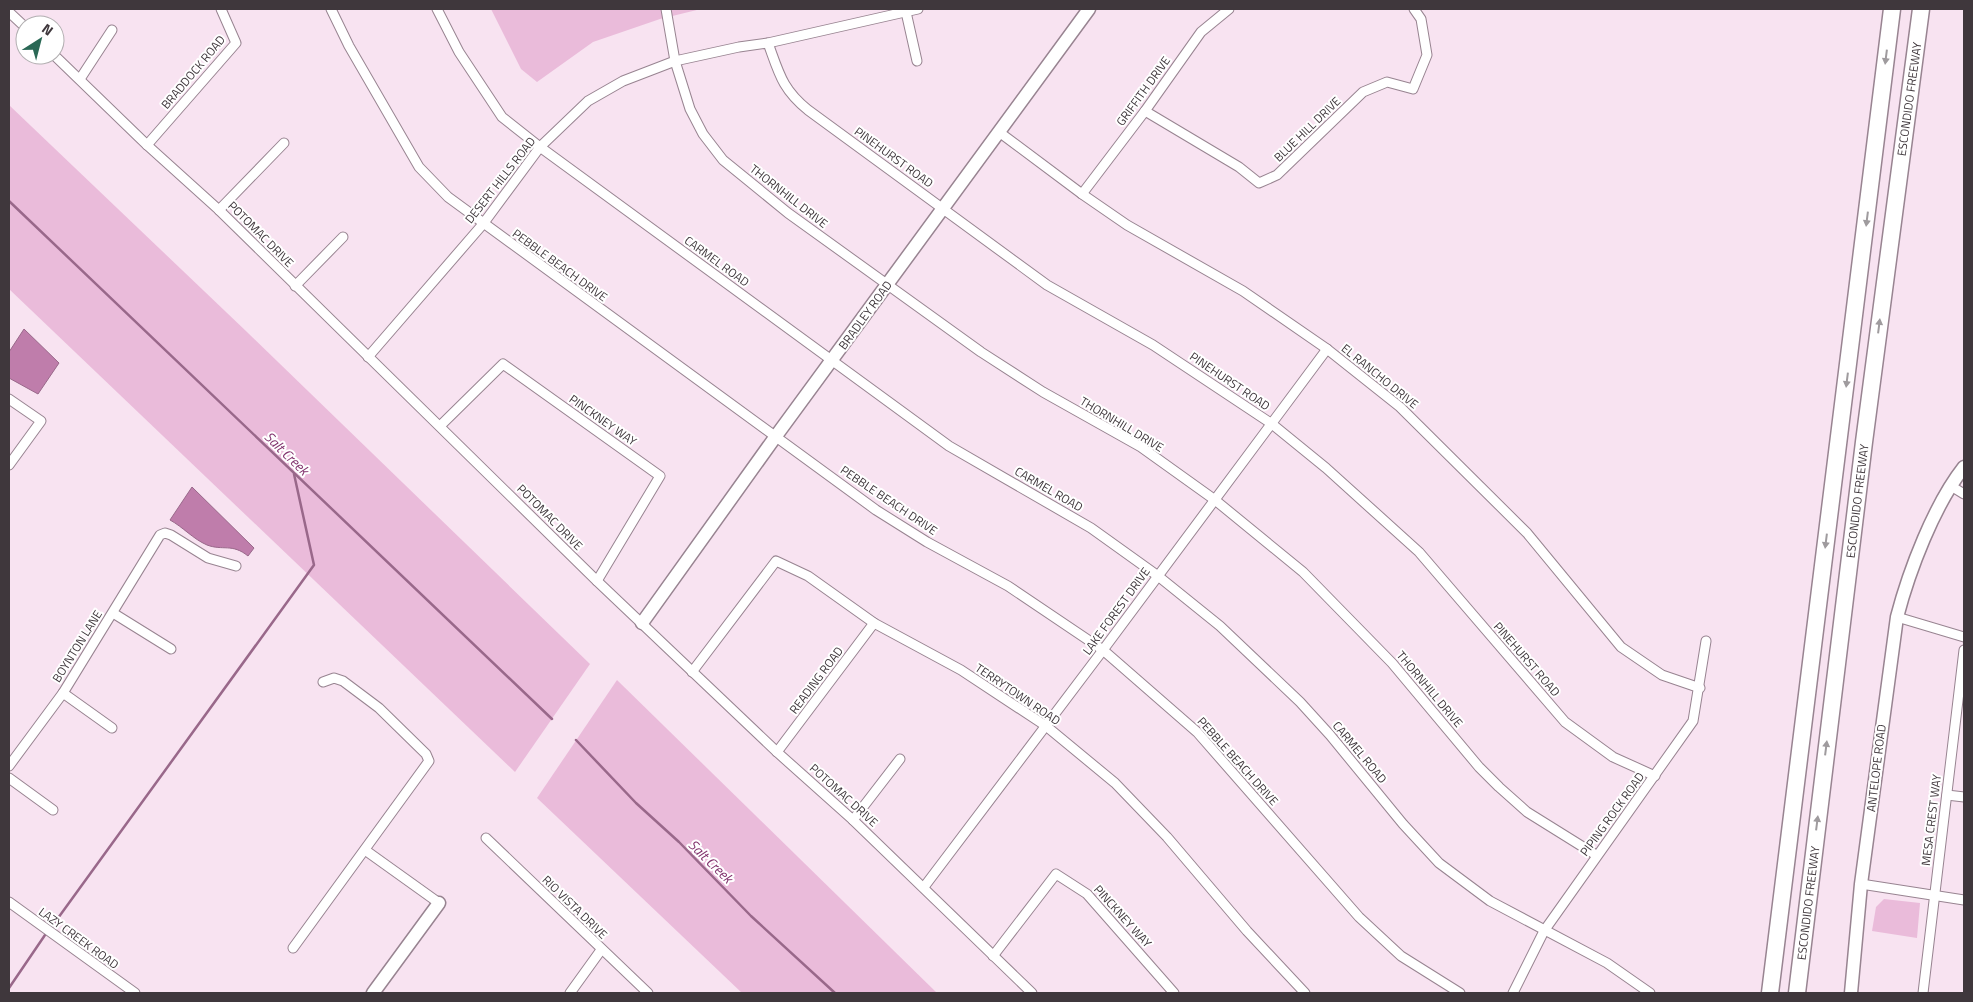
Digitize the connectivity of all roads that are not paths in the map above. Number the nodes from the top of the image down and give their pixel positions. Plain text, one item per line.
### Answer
1 (221, 9) edge
2 (331, 9) edge
3 (437, 9) edge
4 (666, 9) edge
5 (918, 9) edge
6 (1089, 9) edge
7 (1229, 9) edge
8 (1414, 9) edge
9 (1892, 9) edge
10 (1922, 9) edge
11 (906, 12) junction
12 (112, 30) dead end
13 (768, 43) junction
14 (676, 61) junction
15 (916, 61) dead end
16 (65, 65) edge
17 (80, 79) junction
18 (1144, 111) junction
19 (999, 132) junction
20 (284, 143) dead end
21 (147, 145) junction
22 (540, 147) junction
23 (1082, 194) junction
24 (944, 208) junction
25 (219, 210) junction
26 (483, 224) junction
27 (343, 237) dead end
28 (888, 284) junction
29 (295, 286) junction
30 (1327, 349) junction
31 (368, 357) junction
32 (832, 360) junction
33 (9, 399) edge
34 (1272, 424) junction
35 (440, 426) junction
36 (776, 436) junction
37 (9, 465) edge
38 (1964, 467) edge
39 (1951, 486) junction
40 (1964, 494) edge
41 (1215, 500) junction
42 (236, 566) dead end
43 (1158, 576) junction
44 (597, 581) junction
45 (113, 612) junction
46 (1896, 617) junction
47 (642, 623) junction
48 (874, 623) junction
49 (1964, 637) edge
50 (1706, 641) dead end
51 (171, 649) dead end
52 (1103, 650) junction
53 (1964, 650) edge
54 (692, 672) junction
55 (323, 682) dead end
56 (1700, 688) junction
57 (63, 693) junction
58 (1046, 726) junction
59 (112, 728) dead end
60 (777, 752) junction
61 (900, 758) dead end
62 (9, 766) edge
63 (1655, 776) junction
64 (9, 778) edge
65 (1947, 795) junction
66 (1964, 797) edge
67 (53, 810) dead end
68 (853, 820) junction
69 (486, 838) dead end
70 (364, 850) junction
71 (1596, 855) junction
72 (1861, 884) junction
73 (924, 887) junction
74 (1934, 896) junction
75 (1964, 900) edge
76 (9, 902) edge
77 (439, 903) joint
78 (1544, 931) junction
79 (293, 948) dead end
80 (601, 950) junction
81 (993, 956) junction
82 (135, 993) edge
83 (374, 993) edge
84 (570, 993) edge
85 (648, 993) edge
86 (1032, 993) edge
87 (1174, 993) edge
88 (1305, 993) edge
89 (1460, 993) edge
90 (1513, 993) edge
91 (1650, 993) edge
92 (1770, 993) edge
93 (1797, 993) edge
94 (1851, 993) edge
95 (1923, 993) edge

1 - 21 street, BRADDOCK ROAD
2 - 26 street, PEBBLE BEACH DRIVE
3 - 22 street, CARMEL ROAD
4 - 14 street, THORNHILL DRIVE
5 - 11 street, DESERT HILLS ROAD
6 - 19 street, BRADLEY ROAD
7 - 18 street, GRIFFITH DRIVE
8 - 18 street, BLUE HILL DRIVE
9 -> 92 highway, ESCONDIDO FREEWAY
93 -> 10 highway, ESCONDIDO FREEWAY
11 - 13 street, DESERT HILLS ROAD
11 - 15 street
12 - 17 street
13 - 14 street, DESERT HILLS ROAD
13 - 24 street, PINEHURST ROAD
14 - 22 street, DESERT HILLS ROAD
14 - 28 street, THORNHILL DRIVE
16 - 17 street, POTOMAC DRIVE
17 - 21 street, POTOMAC DRIVE
18 - 23 street, GRIFFITH DRIVE
19 - 23 street, EL RANCHO DRIVE
19 - 24 street, BRADLEY ROAD
20 - 25 street
21 - 25 street, POTOMAC DRIVE
22 - 26 street, DESERT HILLS ROAD
22 - 32 street, CARMEL ROAD
23 - 30 street, EL RANCHO DRIVE
24 - 28 street, BRADLEY ROAD
24 - 34 street, PINEHURST ROAD
25 - 29 street, POTOMAC DRIVE
26 - 31 street, DESERT HILLS ROAD
26 - 36 street, PEBBLE BEACH DRIVE
27 - 29 street
28 - 32 street, BRADLEY ROAD
28 - 41 street, THORNHILL DRIVE
29 - 31 street, POTOMAC DRIVE
30 - 34 street, LAKE FOREST DRIVE
30 - 56 street, EL RANCHO DRIVE
31 - 35 street, POTOMAC DRIVE
32 - 36 street, BRADLEY ROAD
32 - 43 street, CARMEL ROAD
33 - 37 street
34 - 41 street, LAKE FOREST DRIVE
34 - 63 street, PINEHURST ROAD
35 - 44 street, POTOMAC DRIVE
35 - 44 street, PINCKNEY WAY
36 - 47 street, BRADLEY ROAD
36 - 52 street, PEBBLE BEACH DRIVE
38 - 39 street, ANTELOPE ROAD
39 - 40 street
39 - 46 street, ANTELOPE ROAD
41 - 43 street, LAKE FOREST DRIVE
41 - 71 street, THORNHILL DRIVE
42 - 45 street, BOYNTON LANE
43 - 52 street, LAKE FOREST DRIVE
43 - 78 street, CARMEL ROAD
44 - 47 street, POTOMAC DRIVE
45 - 51 street
45 - 57 street, BOYNTON LANE
46 - 49 street
46 - 72 street, ANTELOPE ROAD
47 - 54 street, POTOMAC DRIVE
48 - 54 street, TERRYTOWN ROAD
48 - 58 street, TERRYTOWN ROAD
48 - 60 street, READING ROAD
50 - 56 street, PIPING ROCK ROAD
52 - 58 street, LAKE FOREST DRIVE
52 - 89 street, PEBBLE BEACH DRIVE
53 - 65 street, MESA CREST WAY
54 - 60 street, POTOMAC DRIVE
55 - 70 street
56 - 63 street, PIPING ROCK ROAD
57 - 59 street
57 - 62 street, BOYNTON LANE
58 - 73 street, LAKE FOREST DRIVE
58 - 88 street, TERRYTOWN ROAD
60 - 68 street, POTOMAC DRIVE
61 - 68 street
63 - 71 street, PIPING ROCK ROAD
64 - 67 street
65 - 66 street
65 - 74 street, MESA CREST WAY
68 - 73 street, POTOMAC DRIVE
69 - 80 street, RIO VISTA DRIVE
70 - 77 street
70 - 79 street
71 - 78 street, PIPING ROCK ROAD
72 - 74 street
72 - 94 street, ANTELOPE ROAD
73 - 81 street, POTOMAC DRIVE
74 - 75 street
74 - 95 street, MESA CREST WAY
76 - 82 street, LAZY CREEK ROAD
77 - 83 street
78 - 90 street, PIPING ROCK ROAD
78 - 91 street, CARMEL ROAD
80 - 84 street
80 - 85 street, RIO VISTA DRIVE
81 - 86 street, POTOMAC DRIVE
81 - 87 street, PINCKNEY WAY

